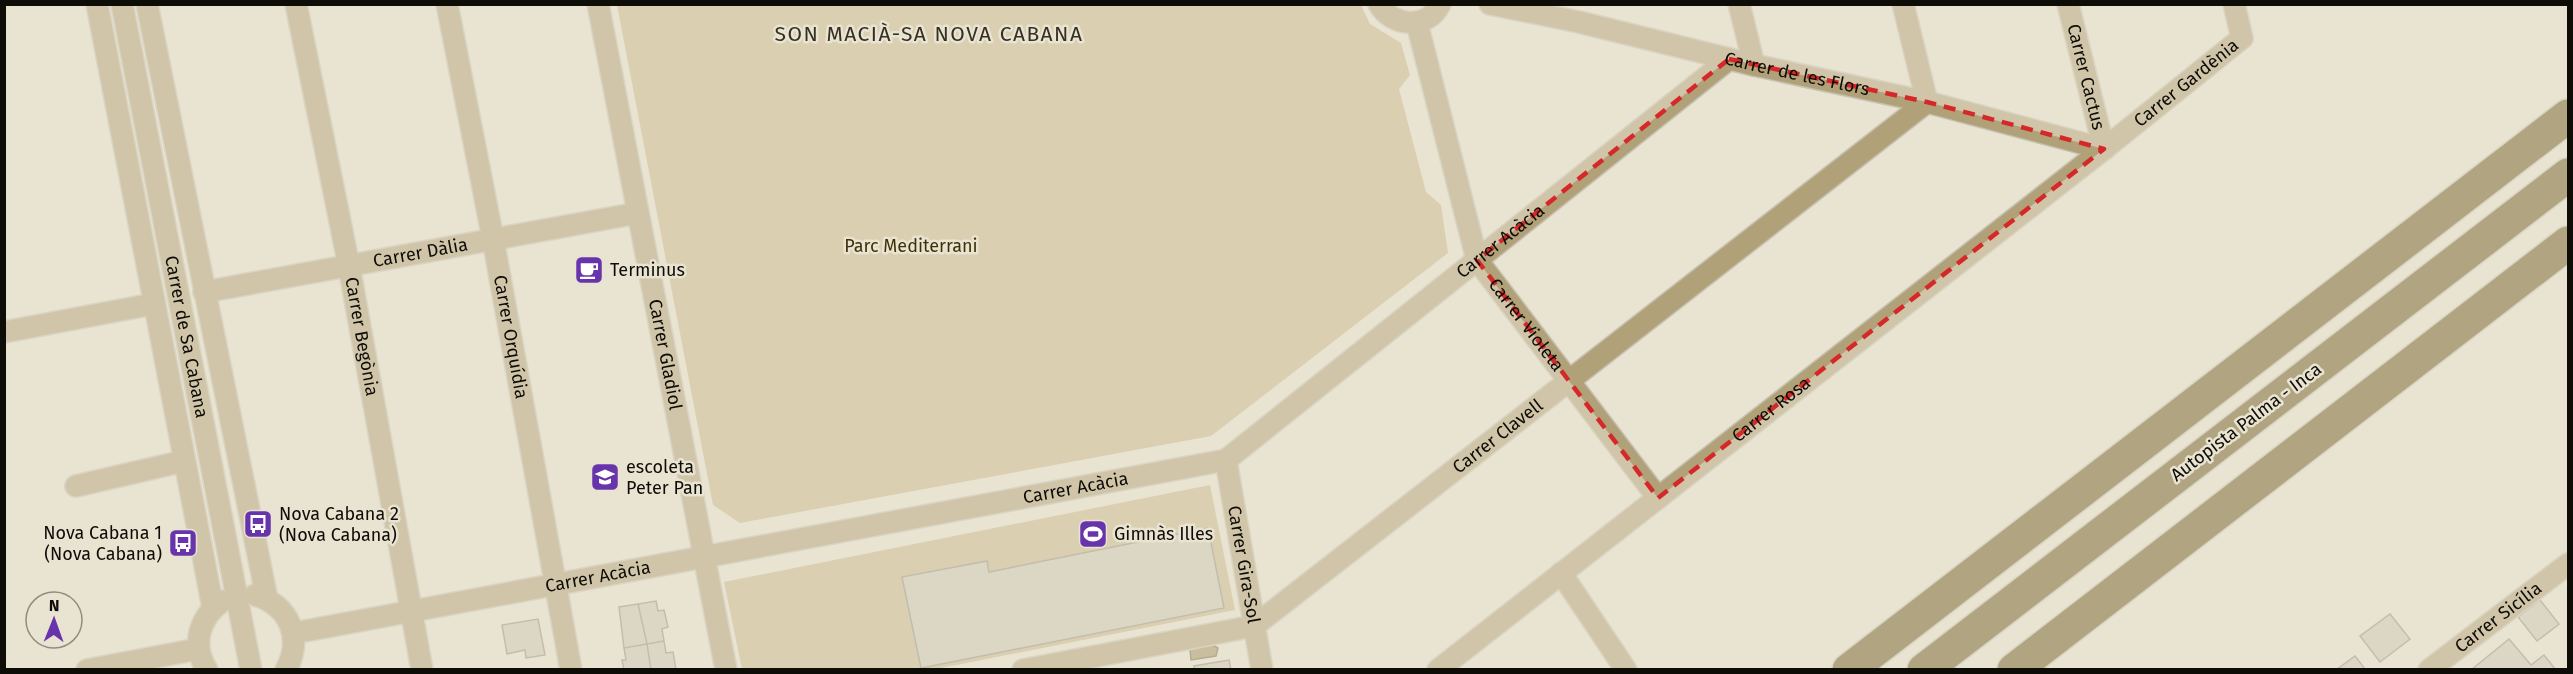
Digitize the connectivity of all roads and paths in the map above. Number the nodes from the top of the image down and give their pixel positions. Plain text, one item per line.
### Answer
1 (97, 4) edge
2 (122, 4) edge
3 (147, 4) edge
4 (296, 4) edge
5 (447, 4) edge
6 (598, 4) edge
7 (1379, 4) edge
8 (1440, 4) edge
9 (1490, 4) edge
10 (1739, 4) edge
11 (1903, 4) edge
12 (2068, 4) edge
13 (2234, 4) edge
14 (1577, 13) edge
15 (1417, 23) junction
16 (1729, 59) junction
17 (1754, 65) junction
18 (1927, 102) junction
19 (2568, 116) edge
20 (2104, 149) junction
21 (2568, 175) edge
22 (638, 213) junction
23 (493, 239) junction
24 (2568, 243) edge
25 (1477, 260) junction
26 (349, 266) junction
27 (204, 292) junction
28 (153, 304) junction
29 (4, 332) edge
30 (1569, 379) junction
31 (1226, 460) junction
32 (184, 461) junction
33 (76, 486) dead end
34 (1658, 498) junction
35 (705, 557) junction
36 (2568, 564) edge
37 (1561, 573) junction
38 (554, 585) junction
39 (237, 595) junction
40 (267, 599) junction
41 (213, 608) junction
42 (412, 611) junction
43 (1254, 626) junction
44 (294, 633) junction
45 (198, 649) junction
46 (87, 669) edge
47 (207, 669) edge
48 (251, 669) edge
49 (286, 669) edge
50 (422, 669) edge
51 (571, 669) edge
52 (726, 669) edge
53 (1023, 669) edge
54 (1262, 669) edge
55 (1438, 669) edge
56 (1626, 669) edge
57 (1849, 669) edge
58 (1924, 669) edge
59 (2014, 669) edge
60 (2428, 669) edge

1 - 28 street
2 - 39 street, Carrer de Sa Cabana
3 - 27 street
4 - 26 street, Carrer Begònia
5 - 23 street, Carrer Orquídia
6 - 22 street, Carrer Gladiol
7 - 15 street
8 - 15 street
9 - 14 street, Carrer de les Flors
10 - 17 street
11 - 18 street
12 - 20 street, Carrer Cactus
13 - 20 street, Carrer Gardènia
14 - 16 street, Carrer de les Flors
15 - 25 street, Carrer Violeta
16 - 17 street, Carrer de les Flors
16 - 25 street, Carrer Acàcia
17 - 18 street, Carrer de les Flors
18 - 20 street, Carrer de les Flors
18 - 30 street, Carrer Clavell
19 - 57 highway
20 - 34 street, Carrer Rosa
21 - 58 highway, Autopista Palma - Inca
22 - 23 street, Carrer Dàlia
22 - 35 street, Carrer Gladiol
23 - 26 street, Carrer Dàlia
23 - 38 street, Carrer Orquídia
24 - 59 highway
25 - 30 street, Carrer Violeta
25 - 31 street, Carrer Acàcia
26 - 27 street, Carrer Dàlia
26 - 42 street, Carrer Begònia
27 - 40 street
28 - 29 street
28 - 32 street
30 - 34 street, Carrer Violeta
30 - 43 street, Carrer Clavell
31 - 35 street, Carrer Acàcia
31 - 43 street, Carrer Gira-Sol
32 - 33 street
32 - 41 street
34 - 37 street, Carrer Rosa
35 - 38 street, Carrer Acàcia
35 - 52 street, Carrer Gladiol
36 - 60 street, Carrer Sicília
37 - 55 street, Carrer Rosa
37 - 56 street
38 - 42 street, Carrer Acàcia
38 - 51 street, Carrer Orquídia
39 - 40 street
39 - 41 street
39 - 48 street, Carrer de Sa Cabana
40 - 44 street
41 - 45 street
42 - 44 street, Carrer Acàcia
42 - 50 street, Carrer Begònia
43 - 53 street, Carrer Clavell
43 - 54 street, Carrer Gira-Sol
44 - 49 street
45 - 46 street
45 - 47 street

